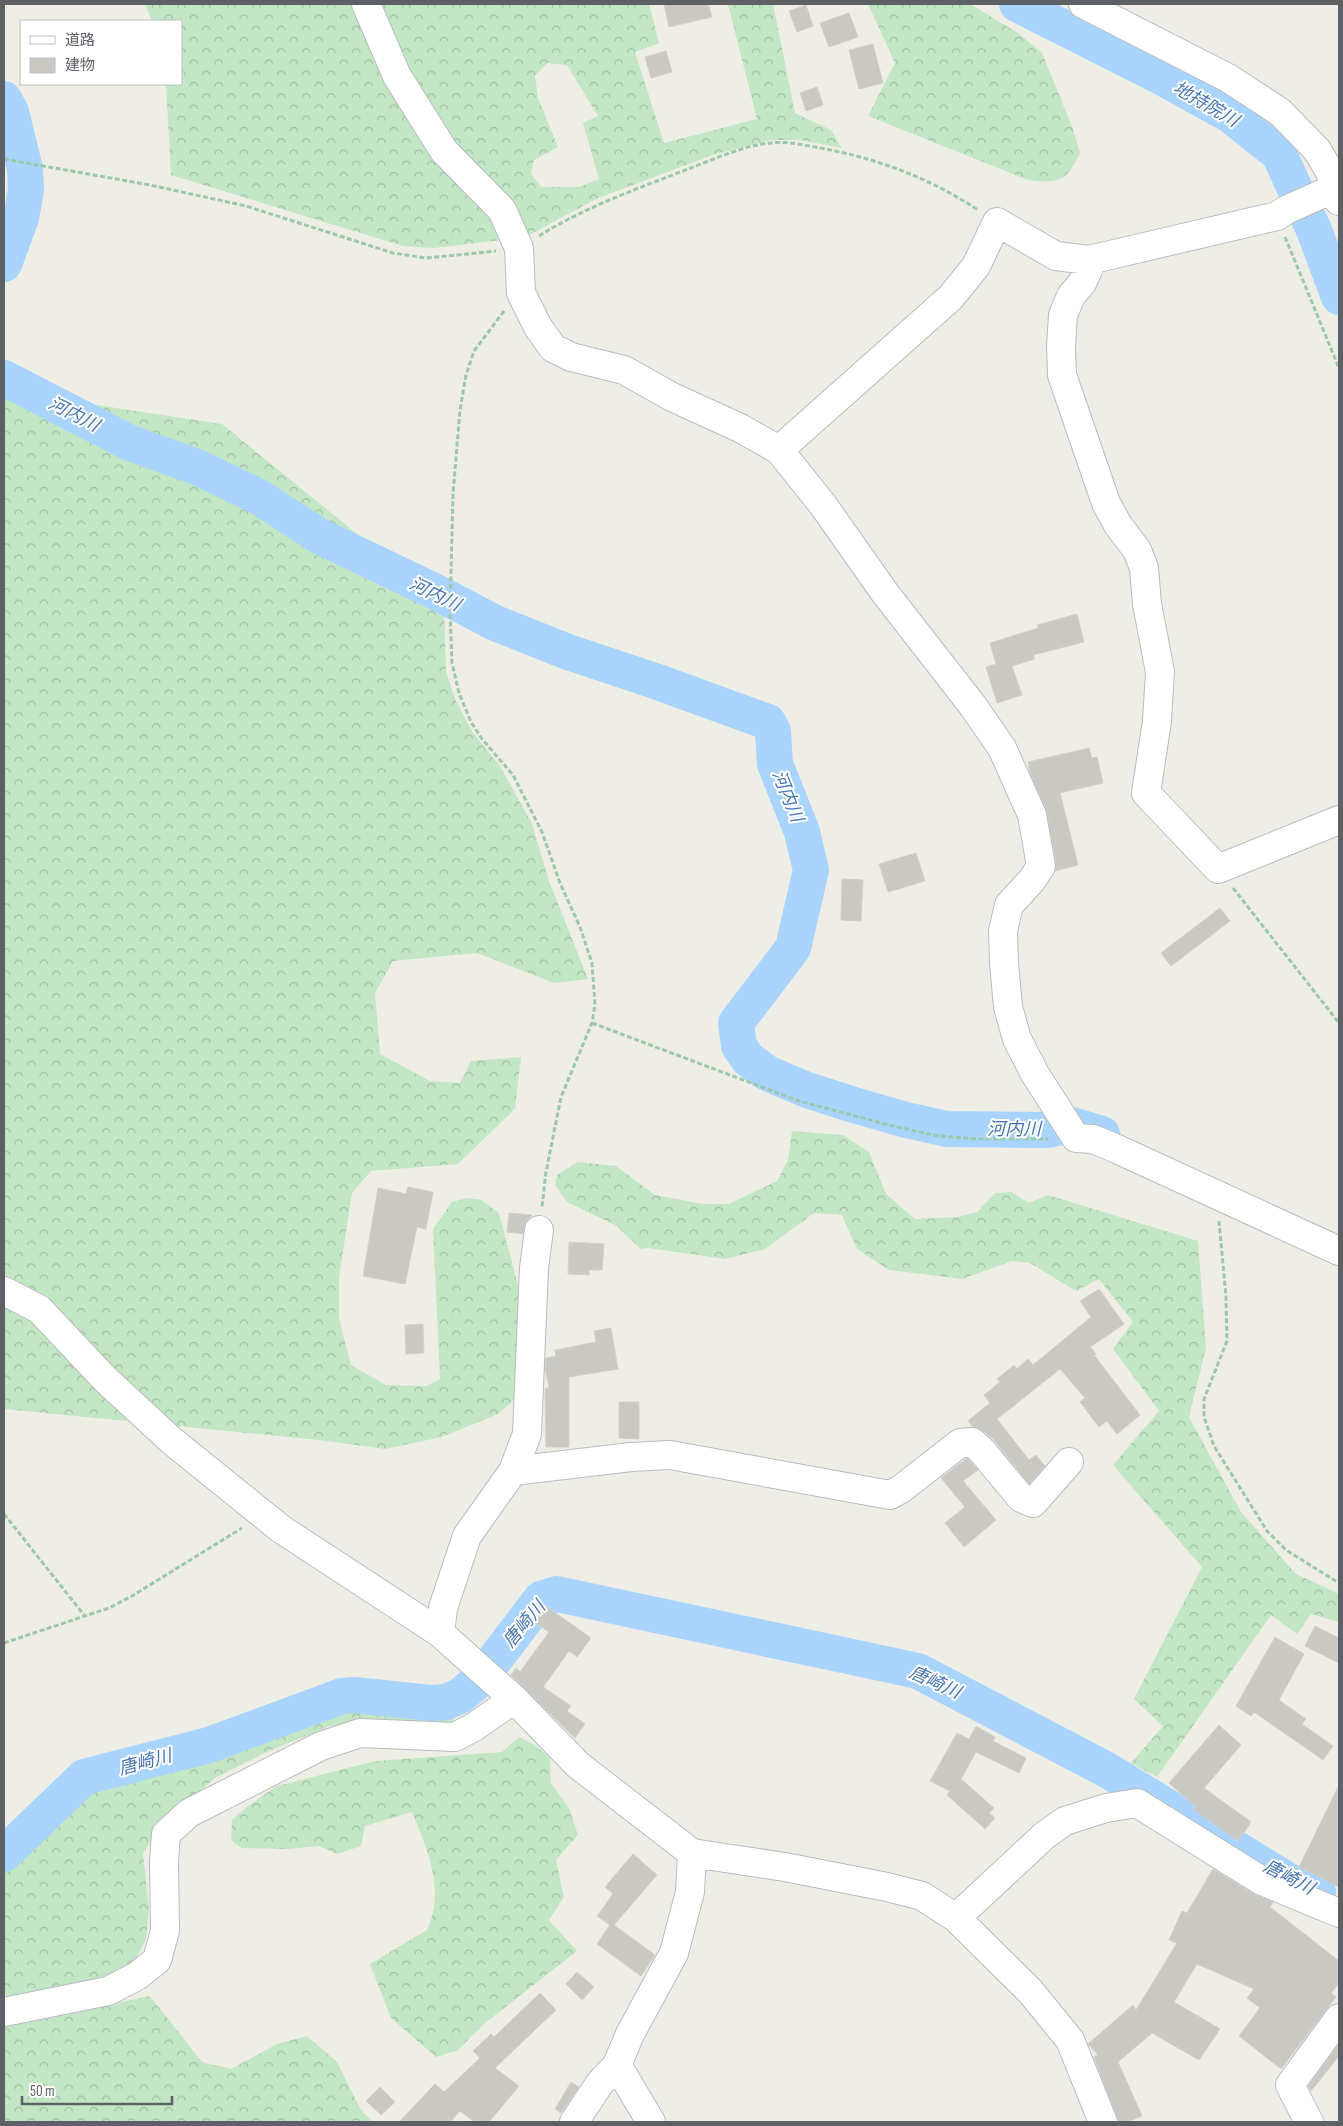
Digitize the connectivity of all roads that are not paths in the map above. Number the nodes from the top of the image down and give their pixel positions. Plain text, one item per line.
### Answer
1 (366, 4) edge
2 (1083, 4) edge
3 (1332, 184) edge
4 (1089, 260) junction
5 (779, 450) junction
6 (1339, 820) edge
7 (539, 1230) road end
8 (1339, 1252) edge
9 (4, 1291) edge
10 (1069, 1462) dead end
11 (512, 1471) junction
12 (440, 1633) junction
13 (514, 1699) junction
14 (692, 1852) junction
15 (1339, 1913) edge
16 (956, 1918) junction
17 (4, 2012) edge
18 (1339, 2018) edge
19 (617, 2065) junction
20 (574, 2122) edge
21 (651, 2122) edge
22 (1103, 2122) edge
23 (1310, 2122) edge

1 - 5 street
2 - 3 street
3 - 4 street
4 - 5 street
4 - 6 street
5 - 8 street
7 - 11 street
9 - 12 street
10 - 11 street
11 - 12 street
12 - 13 street
13 - 14 street
13 - 17 street
14 - 16 street
14 - 19 street
15 - 16 street
16 - 22 street
18 - 23 street
19 - 20 street
19 - 21 street

